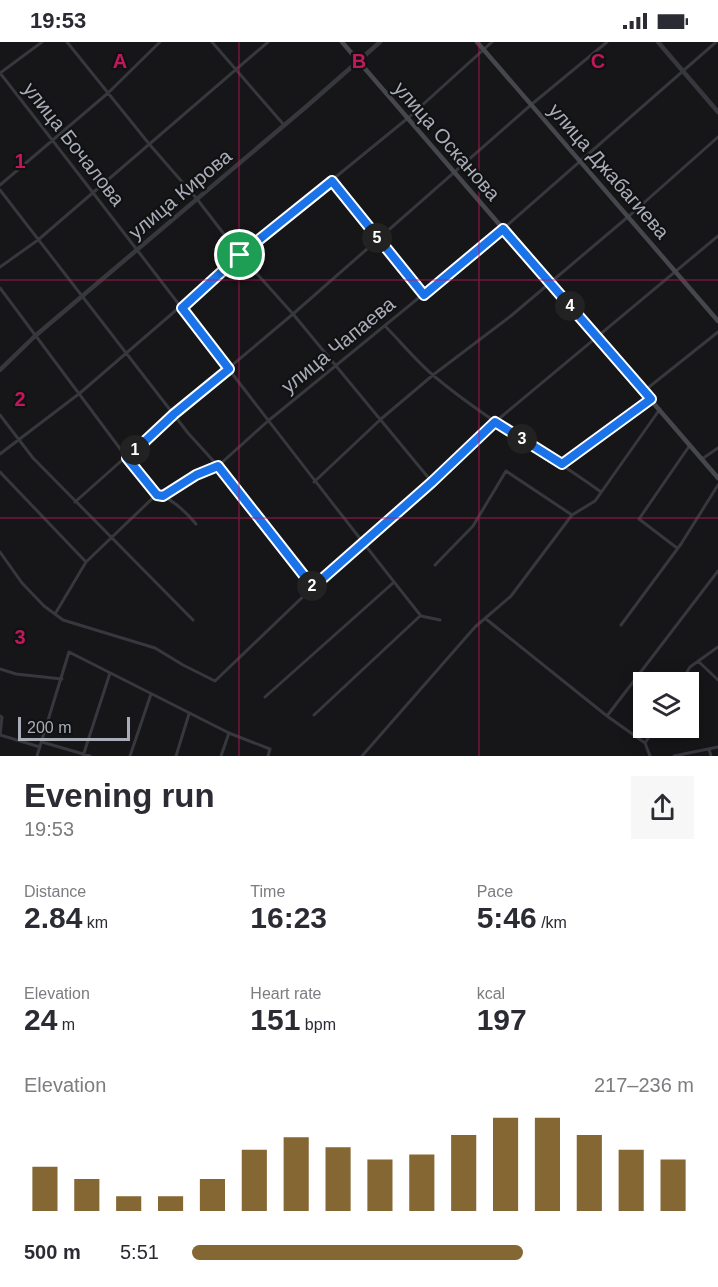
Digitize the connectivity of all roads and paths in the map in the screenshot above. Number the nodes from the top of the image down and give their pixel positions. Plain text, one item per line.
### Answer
1 (42, 42) edge
2 (67, 42) edge
3 (160, 42) edge
4 (213, 42) edge
5 (268, 42) edge
6 (342, 42) edge
7 (380, 42) edge
8 (477, 42) edge
9 (492, 42) edge
10 (607, 42) edge
11 (658, 42) edge
12 (716, 42) edge
13 (483, 49) junction
14 (358, 61) junction
15 (237, 70) junction
16 (684, 72) junction
17 (0, 73) edge
18 (108, 93) junction
19 (532, 104) junction
20 (718, 112) edge
21 (408, 118) junction
22 (284, 125) junction
23 (718, 136) edge
24 (52, 140) junction
25 (150, 145) junction
26 (580, 160) junction
27 (455, 173) junction
28 (332, 181) junction
29 (0, 185) edge
30 (0, 190) edge
31 (94, 192) junction
32 (197, 199) junction
33 (629, 216) junction
34 (503, 229) junction
35 (718, 236) edge
36 (38, 240) junction
37 (379, 240) junction
38 (137, 250) junction
39 (240, 255) junction
40 (0, 267) edge
41 (676, 270) junction
42 (550, 283) junction
43 (0, 288) edge
44 (424, 295) junction
45 (82, 297) junction
46 (182, 308) junction
47 (292, 314) junction
48 (718, 321) edge
49 (385, 326) junction
50 (718, 332) edge
51 (35, 336) junction
52 (596, 336) junction
53 (127, 353) junction
54 (336, 366) junction
55 (229, 369) junction
56 (0, 370) edge
57 (433, 375) junction
58 (644, 391) junction
59 (80, 393) junction
60 (651, 399) junction
61 (660, 409) junction
62 (174, 414) junction
63 (0, 415) edge
64 (381, 419) junction
65 (268, 421) junction
66 (495, 422) junction
67 (19, 441) junction
68 (690, 445) junction
69 (718, 448) edge
70 (0, 454) edge
71 (127, 458) junction
72 (702, 459) junction
73 (562, 464) junction
74 (218, 466) junction
75 (0, 472) edge
76 (718, 478) edge
77 (314, 482) junction
78 (432, 482) junction
79 (718, 485) edge
80 (601, 492) junction
81 (157, 495) junction
82 (163, 496) junction
83 (75, 502) junction
84 (572, 515) junction
85 (195, 524) dead end
86 (111, 538) junction
87 (363, 543) junction
88 (677, 548) junction
89 (0, 552) edge
90 (86, 562) junction
91 (435, 565) dead end
92 (718, 571) edge
93 (394, 582) junction
94 (313, 587) junction
95 (55, 614) junction
96 (420, 616) junction
97 (485, 619) junction
98 (193, 620) dead end
99 (440, 620) dead end
100 (621, 625) dead end
101 (718, 647) edge
102 (698, 661) junction
103 (0, 669) edge
104 (687, 672) edge
105 (110, 673) junction
106 (62, 679) junction
107 (718, 680) edge
108 (151, 694) junction
109 (265, 697) dead end
110 (189, 714) junction
111 (314, 715) dead end
112 (0, 716) edge
113 (607, 716) junction
114 (229, 733) junction
115 (0, 735) edge
116 (648, 738) edge
117 (42, 742) junction
118 (645, 743) junction
119 (40, 747) junction
120 (718, 747) edge
121 (709, 749) junction
122 (83, 755) edge
123 (37, 756) edge
124 (90, 756) edge
125 (130, 756) edge
126 (176, 756) edge
127 (221, 756) edge
128 (268, 756) edge
129 (362, 756) edge
130 (650, 756) edge
131 (674, 756) edge
132 (711, 756) edge

1 - 17 street
2 - 18 street
3 - 18 street
4 - 15 street
5 - 15 street
6 - 14 main road, улица Осканова
7 - 14 street, улица Кирова
8 - 13 main road, улица Джабагиева
9 - 13 street
10 - 19 street
11 - 16 street
12 - 16 street, улица Чапаева
13 - 19 main road, улица Джабагиева
13 - 21 street
14 - 21 main road, улица Осканова
14 - 22 street, улица Кирова
15 - 22 street
15 - 25 street
16 - 20 street
16 - 26 street, улица Чапаева
17 - 24 street, улица Бочалова
18 - 24 street
18 - 25 street
19 - 26 main road, улица Джабагиева
19 - 27 street
21 - 27 main road, улица Осканова
21 - 28 street
22 - 32 street, улица Кирова
23 - 33 street
24 - 29 street
24 - 31 street, улица Бочалова
25 - 31 street
25 - 32 street
26 - 33 main road, улица Джабагиева
26 - 34 street, улица Чапаева
27 - 34 main road, улица Осканова
27 - 37 street
28 - 37 street
28 - 39 street
30 - 36 street
31 - 36 street
31 - 38 street, улица Бочалова
32 - 38 street, улица Кирова
32 - 39 street
33 - 41 main road, улица Джабагиева
33 - 42 street
34 - 42 main road, улица Осканова
34 - 44 street, улица Чапаева
35 - 41 street
36 - 40 street
36 - 45 street
37 - 44 street
37 - 47 street
38 - 45 street, улица Кирова
38 - 46 street, улица Бочалова
39 - 46 street
39 - 47 street
41 - 48 main road, улица Джабагиева
41 - 52 street
42 - 52 main road, улица Осканова
42 - 57 street
43 - 51 street
44 - 49 street, улица Чапаева
45 - 51 street, улица Кирова
45 - 53 street
46 - 53 street
46 - 55 street, улица Бочалова
47 - 54 street
47 - 55 street
49 - 54 street, улица Чапаева
49 - 57 street
50 - 58 street
51 - 56 street, улица Кирова
51 - 59 street
52 - 58 main road, улица Осканова
52 - 66 street
53 - 59 street
53 - 62 street
54 - 64 street
54 - 65 street, улица Чапаева
55 - 62 street
55 - 65 street, улица Бочалова
57 - 64 street
57 - 66 street
58 - 60 main road, улица Осканова
59 - 67 street
59 - 71 street
60 - 61 main road, улица Осканова
60 - 73 street
61 - 68 main road, улица Осканова
61 - 80 street
62 - 71 street
62 - 74 street
63 - 67 street
64 - 77 street
64 - 78 street
65 - 74 street, улица Чапаева
65 - 77 street, улица Бочалова
66 - 73 street
66 - 78 street
67 - 70 street
67 - 83 street
68 - 72 main road, улица Осканова
68 - 88 street
69 - 72 street
71 - 81 street
71 - 83 street
72 - 76 main road, улица Осканова
73 - 80 street
74 - 82 street, улица Чапаева
74 - 94 street
75 - 90 street
77 - 87 street, улица Бочалова
78 - 87 street
79 - 88 street
80 - 84 street
81 - 82 street
81 - 86 street
82 - 85 street
83 - 86 street
84 - 91 street
84 - 97 street
86 - 90 street
86 - 98 street
87 - 93 street, улица Бочалова
87 - 94 street
88 - 100 street
89 - 95 street
90 - 95 street
92 - 113 street
93 - 96 street, улица Бочалова
93 - 109 street
94 - 95 street
96 - 99 street
96 - 111 street
97 - 113 street
97 - 129 street
101 - 102 street
102 - 104 street
102 - 107 street
103 - 106 street
105 - 106 street
105 - 108 street
105 - 122 street
106 - 117 street
108 - 110 street
108 - 125 street
110 - 114 street
110 - 126 street
112 - 115 street
113 - 118 street
114 - 127 street
114 - 128 street
115 - 119 street
116 - 118 street
117 - 119 street
117 - 122 street
118 - 130 street
119 - 123 street
120 - 121 street
121 - 131 street
121 - 132 street
122 - 124 street

